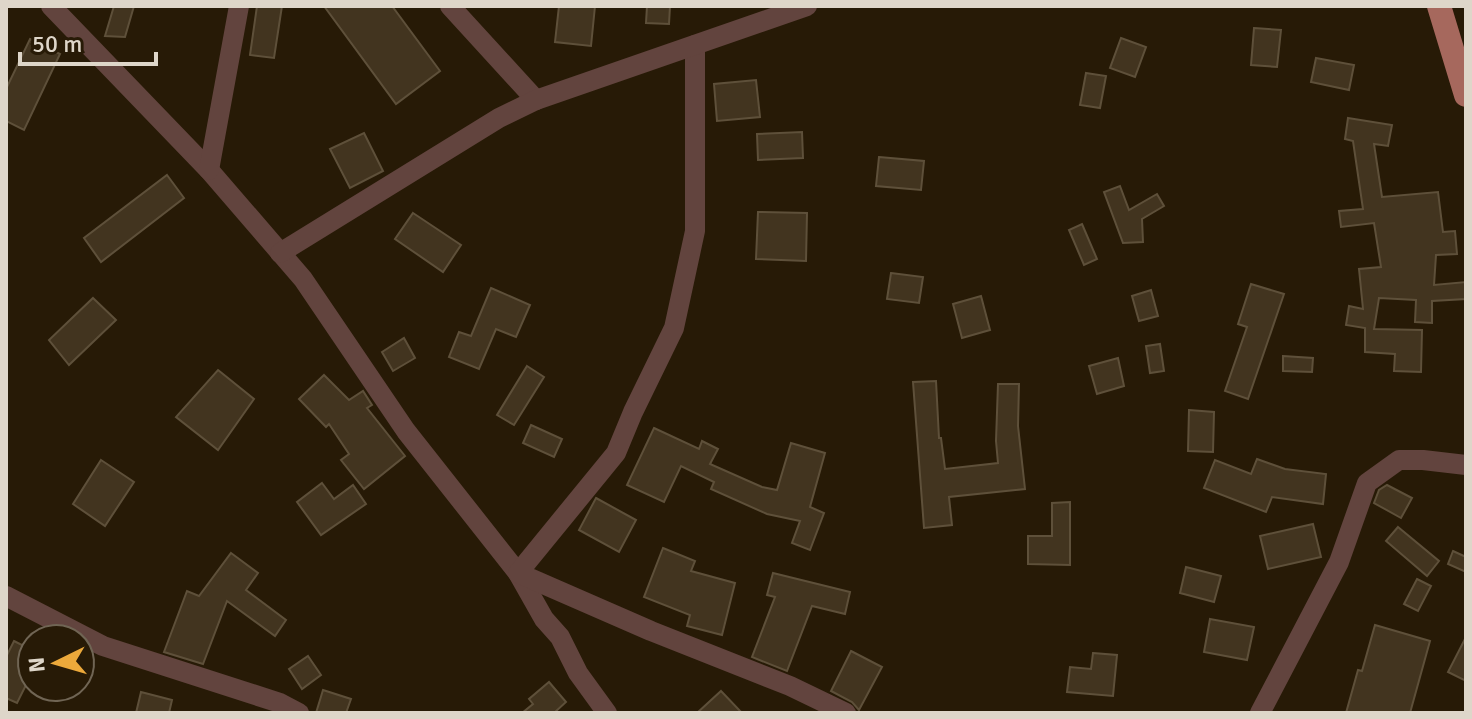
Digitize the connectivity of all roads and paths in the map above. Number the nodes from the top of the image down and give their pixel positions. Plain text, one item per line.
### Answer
1 (51, 6) edge
2 (239, 6) edge
3 (807, 6) edge
4 (1439, 6) edge
5 (452, 7) edge
6 (695, 45) junction
7 (1466, 95) edge
8 (536, 100) junction
9 (209, 170) junction
10 (280, 253) junction
11 (1466, 465) edge
12 (518, 573) junction
13 (6, 596) edge
14 (279, 708) edge
15 (299, 713) edge
16 (607, 713) edge
17 (846, 713) edge
18 (1260, 713) edge

1 - 9 street
2 - 9 street
3 - 6 street
4 - 7 main road
5 - 8 street
6 - 8 street
6 - 12 street
8 - 10 street
9 - 10 street
10 - 12 street
11 - 18 street
12 - 16 street
12 - 17 street
13 - 14 street
14 - 15 street

